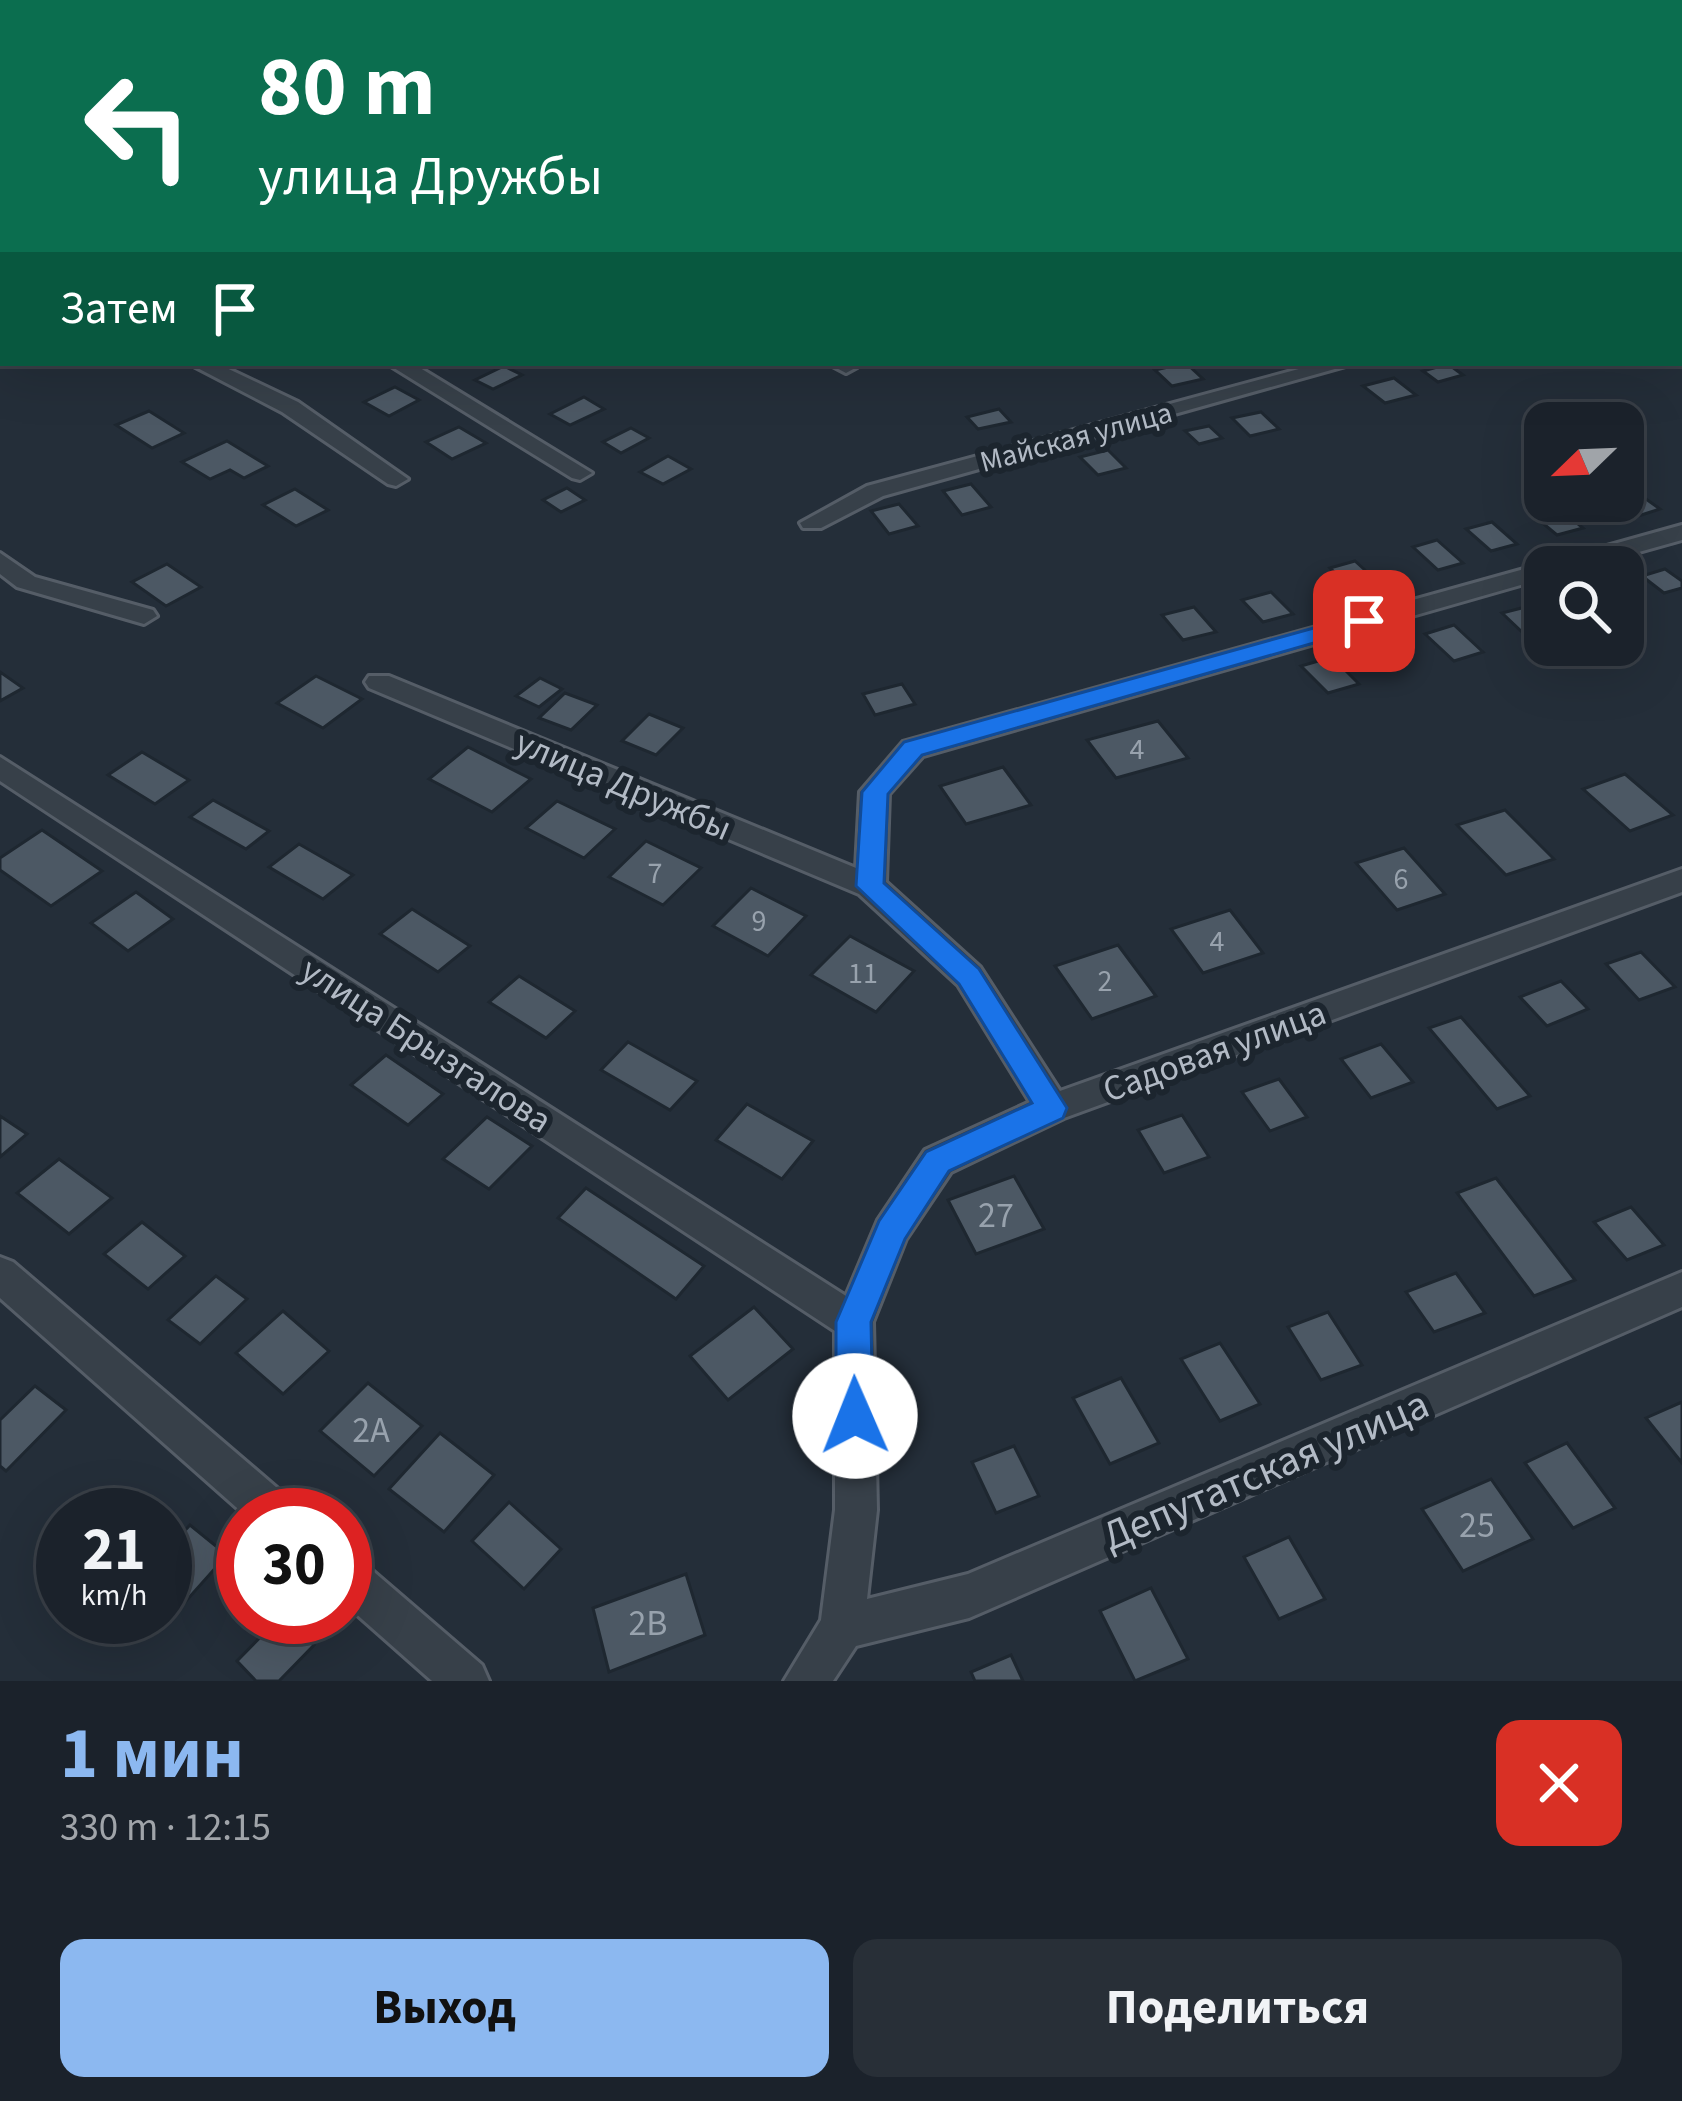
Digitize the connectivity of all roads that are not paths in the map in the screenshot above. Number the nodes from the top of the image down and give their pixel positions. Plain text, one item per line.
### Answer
1 (205, 366) edge
2 (402, 366) edge
3 (1334, 366) edge
4 (580, 473) dead end
5 (396, 479) dead end
6 (812, 524) dead end
7 (1682, 532) edge
8 (1632, 546) edge
9 (0, 561) edge
10 (1524, 576) edge
11 (144, 616) dead end
12 (379, 682) dead end
13 (0, 767) edge
14 (1682, 880) edge
15 (870, 886) junction
16 (1052, 1108) junction
17 (0, 1274) edge
18 (1682, 1289) edge
19 (854, 1322) junction
20 (245, 1488) edge
21 (372, 1599) edge
22 (842, 1627) junction
23 (466, 1681) edge
24 (807, 1681) edge

1 - 5 street
2 - 4 street
3 - 6 street, Майская улица
7 - 8 street
9 - 11 street
10 - 15 street
12 - 15 street, улица Дружбы
13 - 19 street, улица Брызгалова
14 - 16 street, Садовая улица
15 - 16 street, улица Дружбы
16 - 19 street, Садовая улица
17 - 20 street
18 - 22 street, Депутатская улица
19 - 22 street, Садовая улица
21 - 23 street
22 - 24 street

